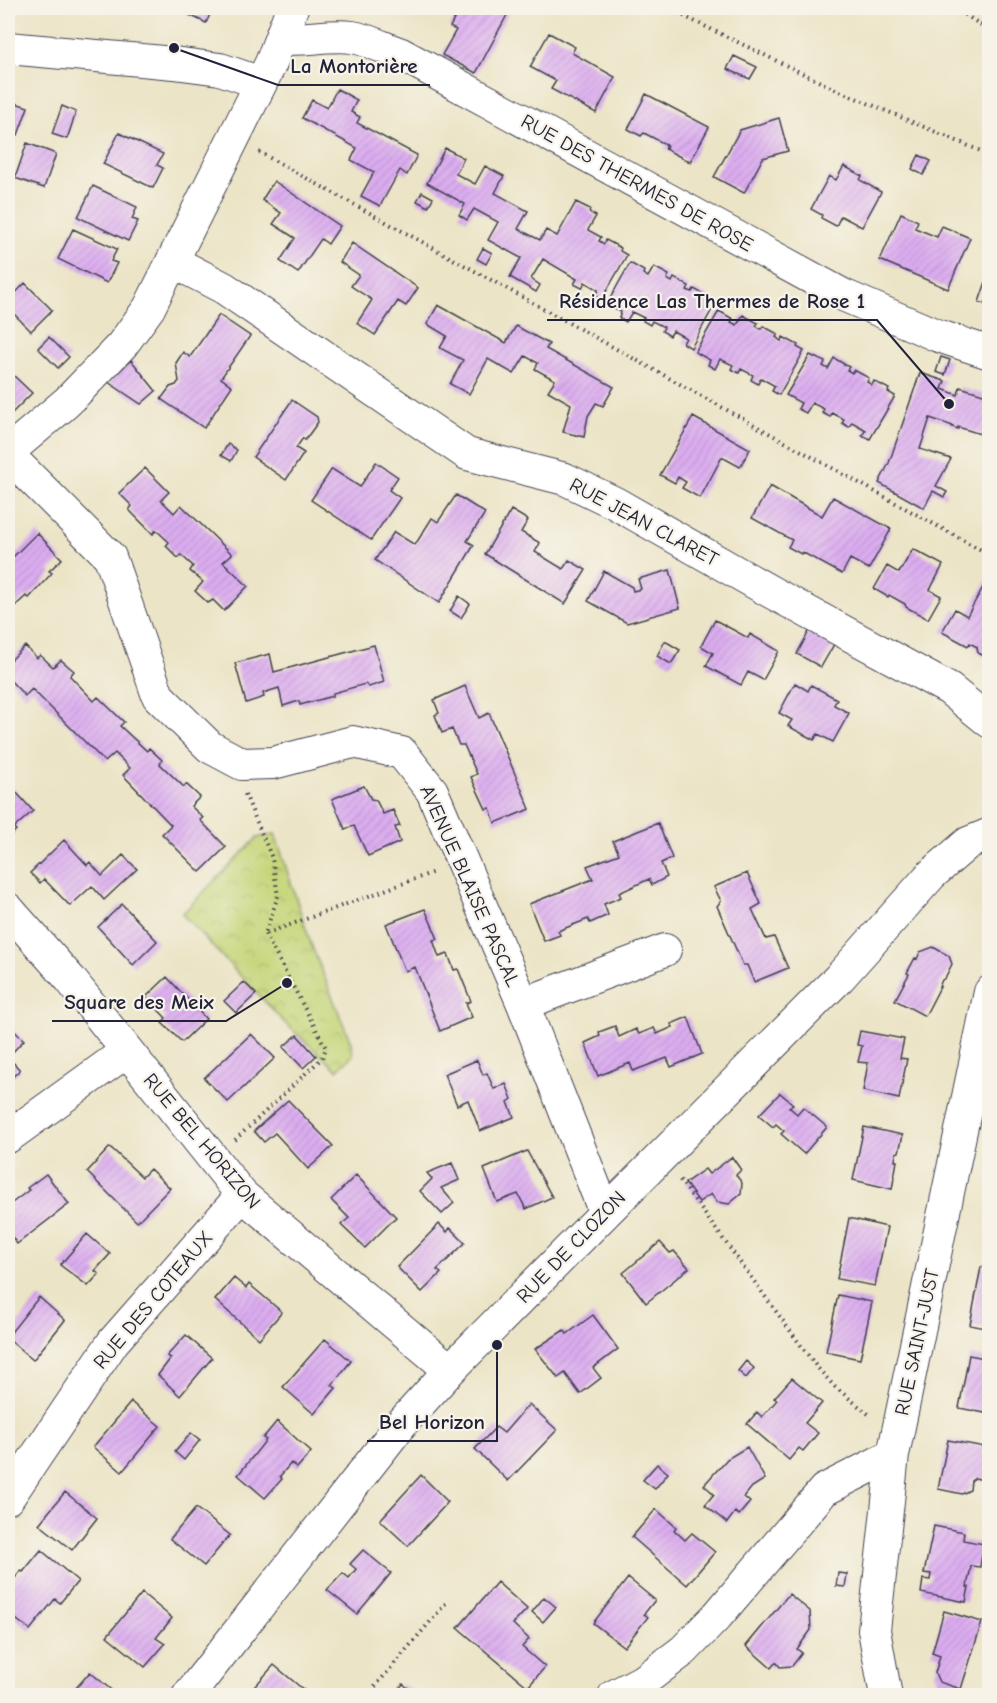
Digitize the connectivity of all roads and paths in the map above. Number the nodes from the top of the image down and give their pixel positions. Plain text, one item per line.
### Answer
1 (292, 8) edge
2 (667, 8) edge
3 (955, 8) edge
4 (990, 31) edge
5 (281, 38) junction
6 (8, 48) edge
7 (261, 83) junction
8 (258, 152) dead end
9 (990, 155) edge
10 (172, 261) junction
11 (990, 353) edge
12 (8, 454) edge
13 (990, 555) edge
14 (990, 722) edge
15 (230, 757) junction
16 (990, 834) edge
17 (463, 862) junction
18 (8, 909) edge
19 (265, 934) junction
20 (665, 950) dead end
21 (990, 992) edge
22 (523, 1004) junction
23 (128, 1051) junction
24 (8, 1137) edge
25 (661, 1156) junction
26 (216, 1163) junction
27 (242, 1195) junction
28 (605, 1213) junction
29 (450, 1370) junction
30 (895, 1446) junction
31 (8, 1498) edge
32 (446, 1604) dead end
33 (188, 1695) edge
34 (367, 1695) edge
35 (614, 1695) edge
36 (886, 1695) edge

1 - 5 street
2 - 9 path
3 - 4 path
5 - 7 street
5 - 11 street, RUE DES THERMES DE ROSE
6 - 7 street
7 - 10 street
8 - 13 path
10 - 12 street
10 - 14 street, RUE JEAN CLARET
12 - 15 street, AVENUE BLAISE PASCAL
15 - 17 street, AVENUE BLAISE PASCAL
15 - 19 path
16 - 25 street, RUE DE CLOZON
17 - 19 path
17 - 22 street, AVENUE BLAISE PASCAL
18 - 23 street, RUE BEL HORIZON
19 - 26 path
20 - 22 street
21 - 30 street, RUE SAINT-JUST
22 - 28 street, AVENUE BLAISE PASCAL
23 - 24 street
23 - 26 street, RUE BEL HORIZON
25 - 28 street, RUE DE CLOZON
25 - 30 path
26 - 27 street, RUE BEL HORIZON
27 - 29 street, RUE BEL HORIZON
27 - 31 street, RUE DES COTEAUX
28 - 29 street, RUE DE CLOZON
29 - 33 street, RUE DE CLOZON
30 - 35 street
30 - 36 street, RUE SAINT-JUST
32 - 34 path

